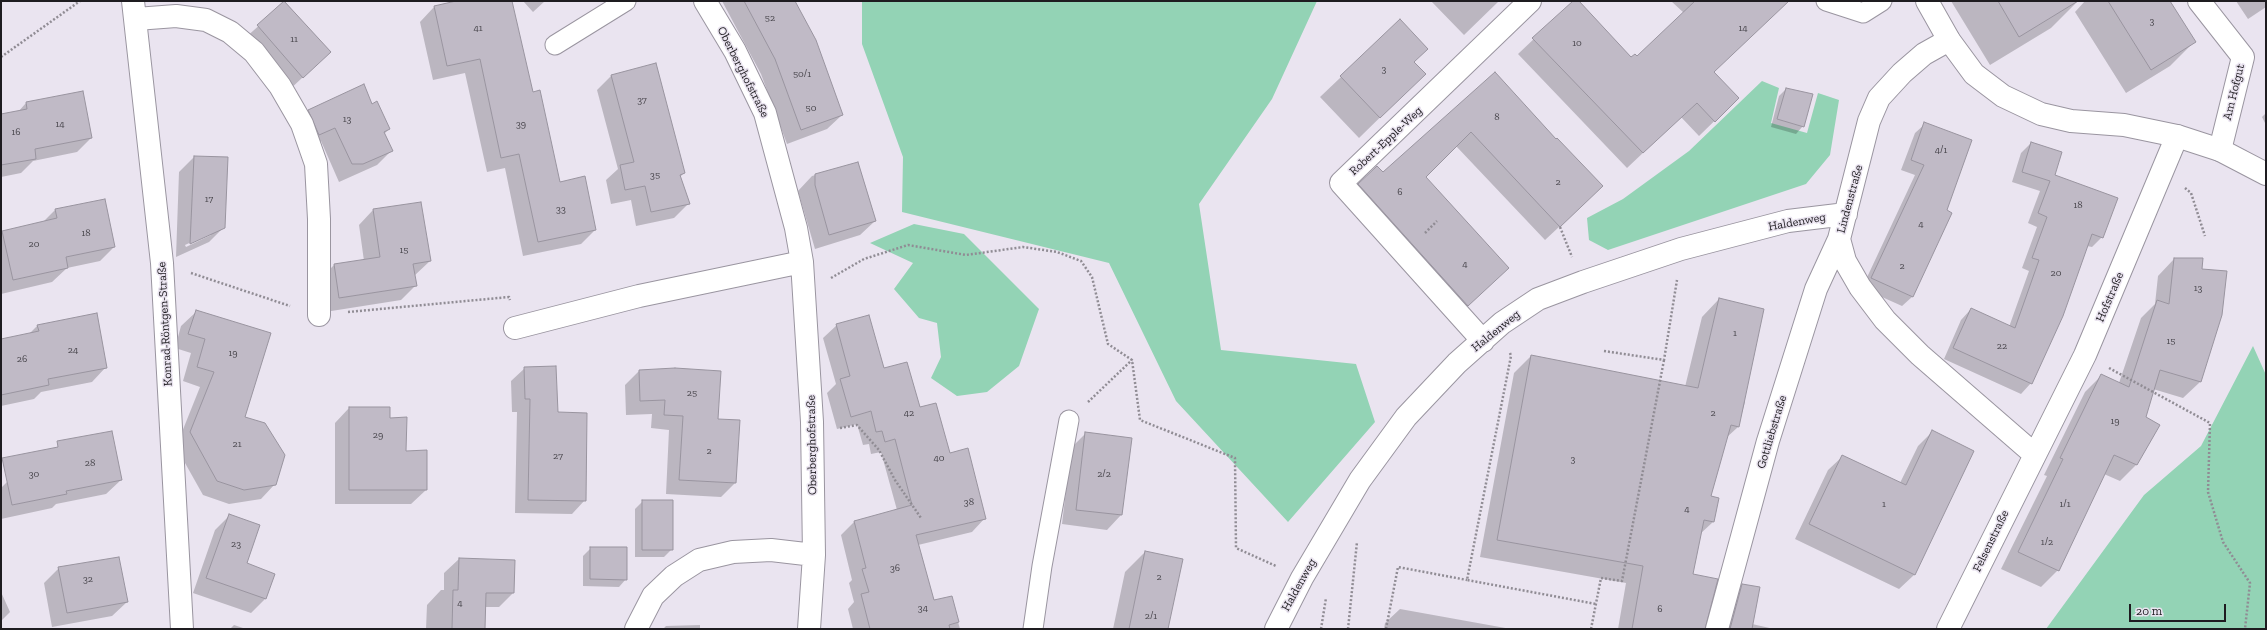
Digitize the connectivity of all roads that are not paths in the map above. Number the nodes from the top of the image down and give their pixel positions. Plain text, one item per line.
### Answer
1 (626, 1) edge
2 (705, 1) edge
3 (1530, 1) edge
4 (1882, 1) edge
5 (1927, 1) edge
6 (2199, 1) edge
7 (1821, 5) edge
8 (135, 10) edge
9 (1949, 40) junction
10 (555, 45) dead end
11 (2177, 136) junction
12 (2220, 150) junction
13 (2265, 173) edge
14 (1846, 214) junction
15 (1839, 239) junction
16 (802, 262) junction
17 (319, 315) dead end
18 (515, 328) dead end
19 (1482, 341) junction
20 (1069, 420) road end
21 (2034, 454) junction
22 (814, 555) junction
23 (182, 629) edge
24 (636, 629) edge
25 (809, 629) edge
26 (1033, 629) edge
27 (1276, 629) edge
28 (1717, 629) edge
29 (1948, 629) edge

1 - 10 lane
2 - 16 street, Oberberghofstraße
3 - 19 street, Robert-Epple-Weg
4 - 7 lane
5 - 9 street
6 - 12 street, Am Hofgut
8 - 17 street, Konrad-Röntgen-Straße
8 - 23 street, Konrad-Röntgen-Straße
9 - 11 street
9 - 14 street, Lindenstraße
11 - 12 street
11 - 21 street, Hofstraße
12 - 13 street
14 - 15 street, Lindenstraße
14 - 19 street, Haldenweg
15 - 21 street, Lindenstraße
15 - 28 street, Gottliebstraße
16 - 18 street
16 - 22 street, Oberberghofstraße
19 - 27 street, Haldenweg
20 - 26 lane
21 - 29 street, Felsenstraße
22 - 24 street
22 - 25 street, Oberberghofstraße

